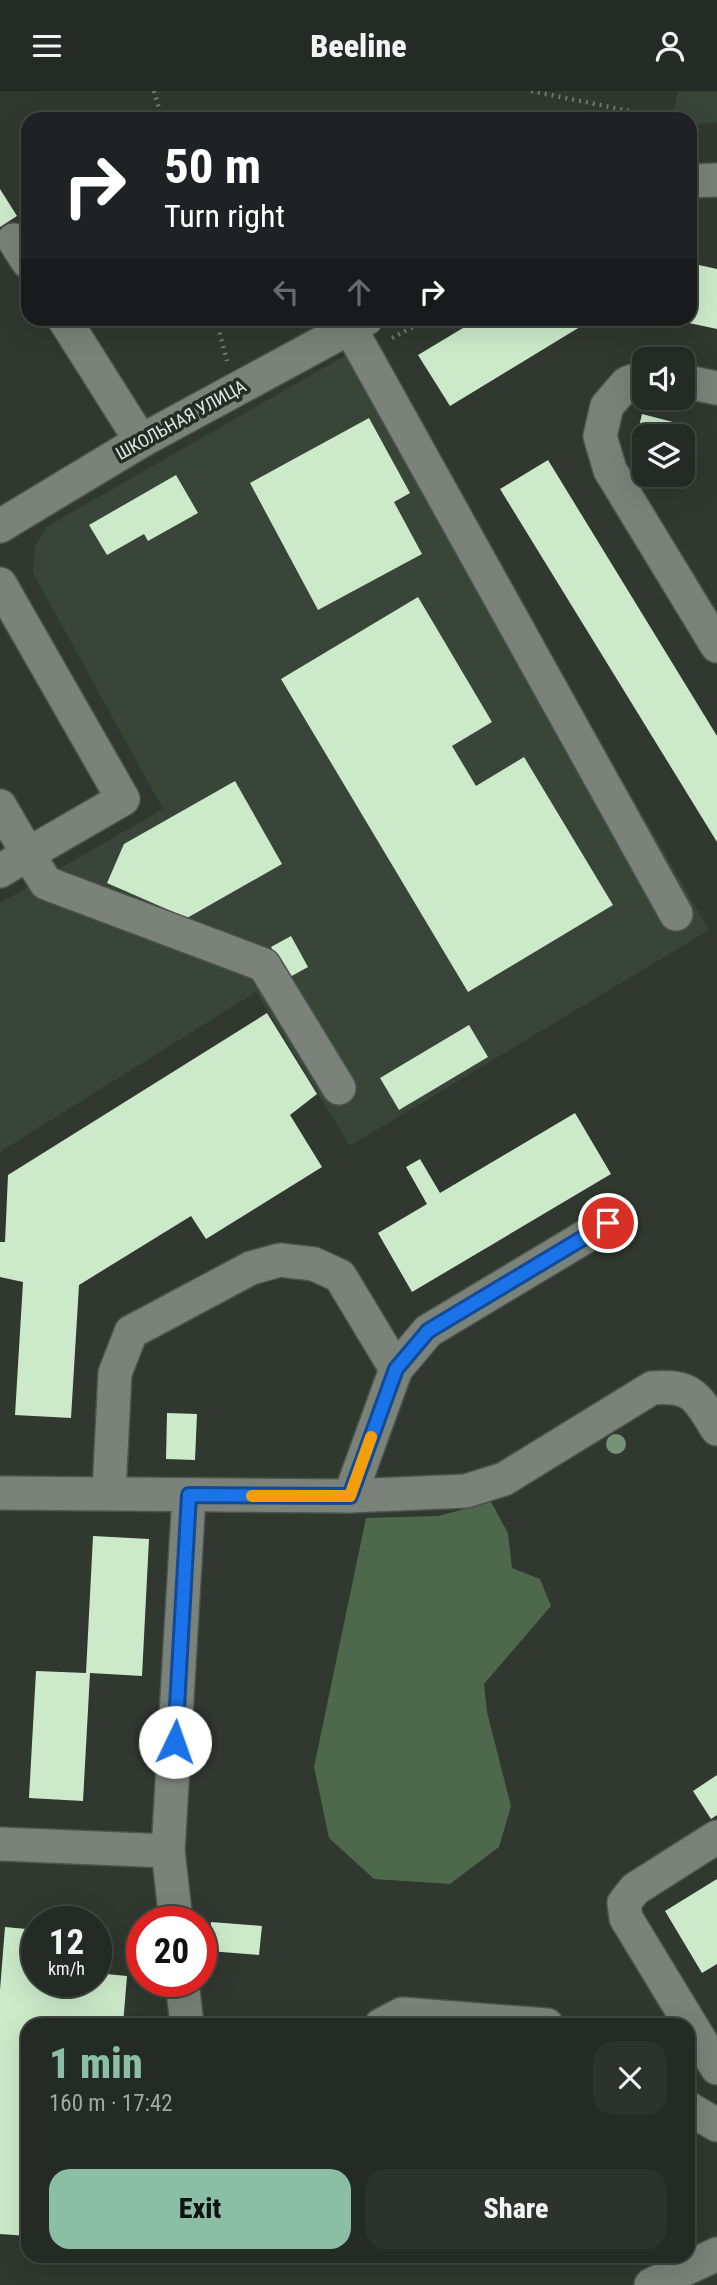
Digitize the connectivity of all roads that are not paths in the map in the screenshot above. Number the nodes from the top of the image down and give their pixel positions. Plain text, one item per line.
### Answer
1 (717, 180) edge
2 (697, 181) edge
3 (68, 326) edge
4 (352, 326) edge
5 (360, 326) edge
6 (632, 381) edge
7 (695, 384) edge
8 (717, 388) edge
9 (141, 441) junction
10 (0, 526) edge
11 (0, 584) edge
12 (717, 646) edge
13 (0, 806) edge
14 (28, 855) junction
15 (0, 871) edge
16 (676, 914) dead end
17 (339, 1088) dead end
18 (608, 1223) dead end
19 (396, 1369) junction
20 (717, 1429) edge
21 (0, 1493) edge
22 (109, 1493) junction
23 (189, 1495) junction
24 (350, 1496) junction
25 (717, 1837) edge
26 (0, 1844) edge
27 (169, 1851) junction
28 (174, 1906) edge
29 (184, 1997) edge
30 (186, 2018) edge
31 (394, 2018) edge
32 (455, 2018) edge
33 (687, 2018) edge
34 (695, 2032) edge
35 (717, 2068) edge
36 (695, 2112) edge
37 (717, 2125) edge
38 (717, 2254) edge
39 (651, 2285) edge

1 - 2 street
3 - 9 street
4 - 9 street, ШКОЛЬНАЯ УЛИЦА
5 - 16 street
6 - 12 street
7 - 8 street
9 - 10 street, ШКОЛЬНАЯ УЛИЦА
11 - 14 street
13 - 14 street
14 - 15 street
14 - 17 street
18 - 19 street
19 - 22 street
19 - 24 street
20 - 24 street
21 - 22 street
22 - 23 street
23 - 24 street
23 - 27 street
25 - 33 street
26 - 27 street
27 - 28 street
29 - 30 street
31 - 32 street
34 - 35 street
36 - 37 street
38 - 39 street

